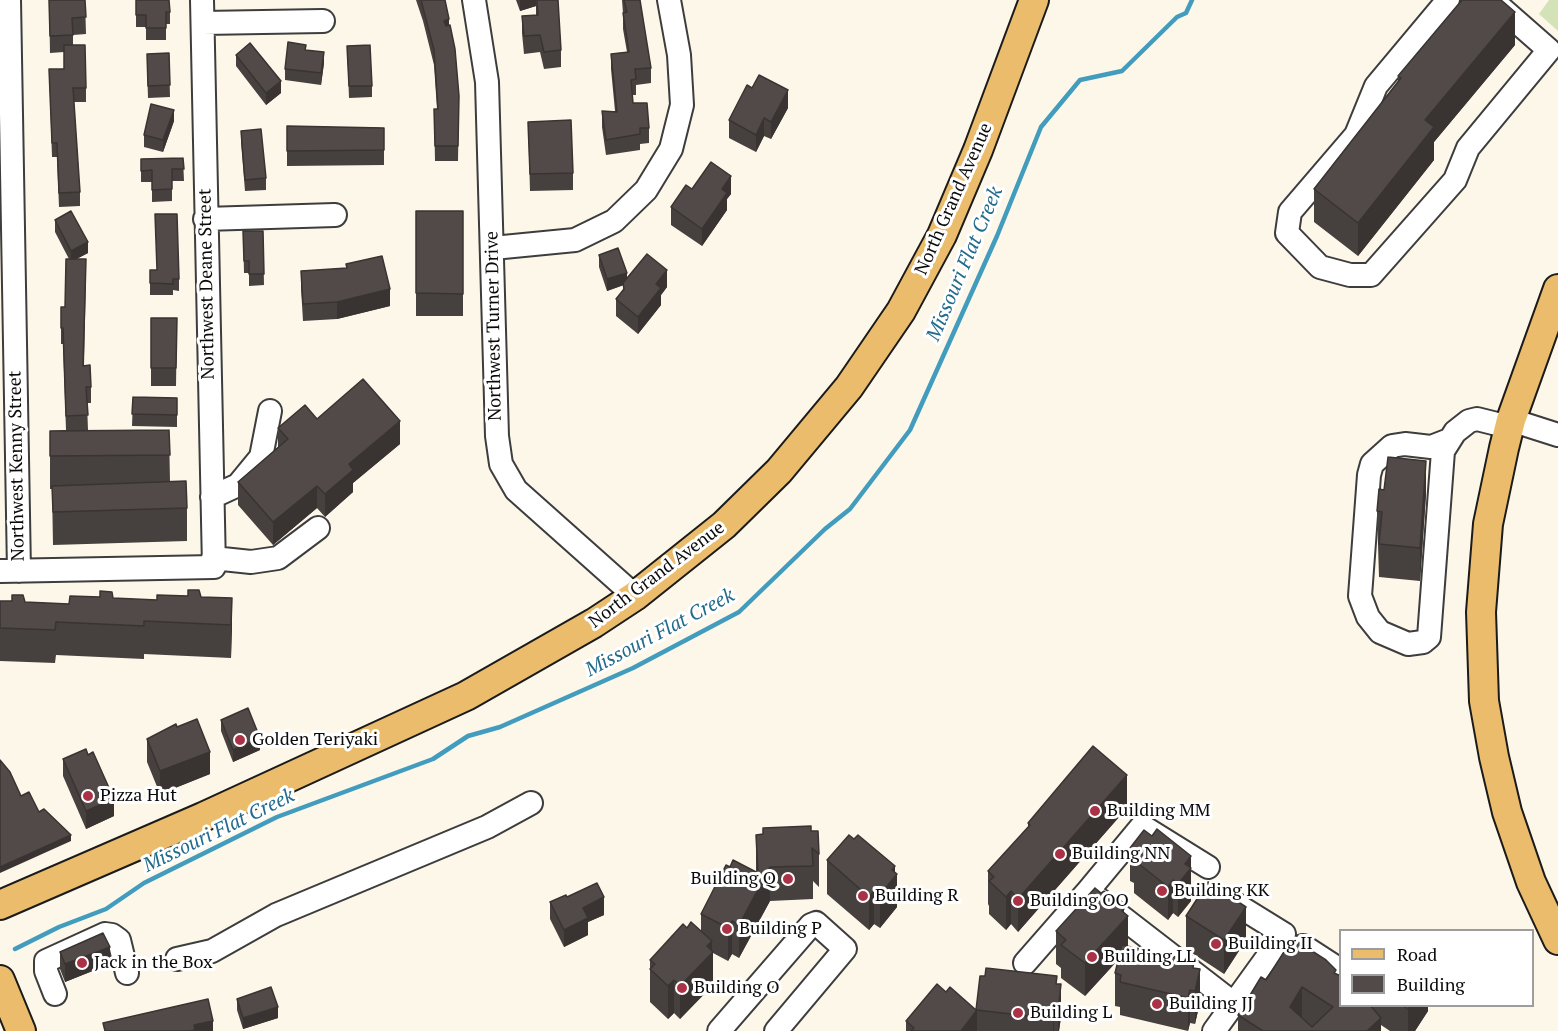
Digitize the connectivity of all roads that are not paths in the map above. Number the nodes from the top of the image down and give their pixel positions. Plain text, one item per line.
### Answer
1 (9, 0) edge
2 (202, 0) edge
3 (474, 0) edge
4 (669, 0) edge
5 (1034, 0) edge
6 (1448, 0) edge
7 (1499, 2) edge
8 (323, 21) dead end
9 (203, 24) junction
10 (334, 214) dead end
11 (206, 219) junction
12 (493, 248) junction
13 (1558, 289) edge
14 (270, 411) dead end
15 (1510, 424) junction
16 (1558, 435) edge
17 (1449, 440) junction
18 (212, 497) junction
19 (318, 528) dead end
20 (213, 562) junction
21 (10, 571) edge
22 (635, 596) junction
23 (531, 803) dead end
24 (1208, 867) dead end
25 (1088, 891) junction
26 (1229, 900) edge
27 (0, 905) edge
28 (1284, 934) junction
29 (1558, 940) edge
30 (177, 959) dead end
31 (1025, 963) dead end
32 (1339, 969) edge
33 (127, 973) dead end
34 (0, 980) edge
35 (56, 994) dead end
36 (1233, 1003) junction
37 (21, 1031) edge
38 (719, 1031) edge
39 (776, 1031) edge
40 (1214, 1031) edge

1 - 21 street, Northwest Kenny Street
2 - 9 street, Northwest Deane Street
3 - 12 street, Northwest Turner Drive
4 - 12 street
5 - 22 main road, North Grand Avenue
6 - 7 street
8 - 9 street
9 - 11 street, Northwest Deane Street
10 - 11 street
11 - 18 street, Northwest Deane Street
12 - 22 street, Northwest Turner Drive
13 - 15 main road
14 - 18 street
15 - 16 street
15 - 17 street
15 - 29 main road
17 - 17 street
18 - 20 street, Northwest Deane Street
19 - 20 street
20 - 21 street
22 - 27 main road, North Grand Avenue
23 - 30 street
24 - 25 street
25 - 31 street
25 - 36 street
26 - 28 street
28 - 32 street
28 - 36 street
33 - 35 street
34 - 37 main road
36 - 40 street
38 - 39 street

